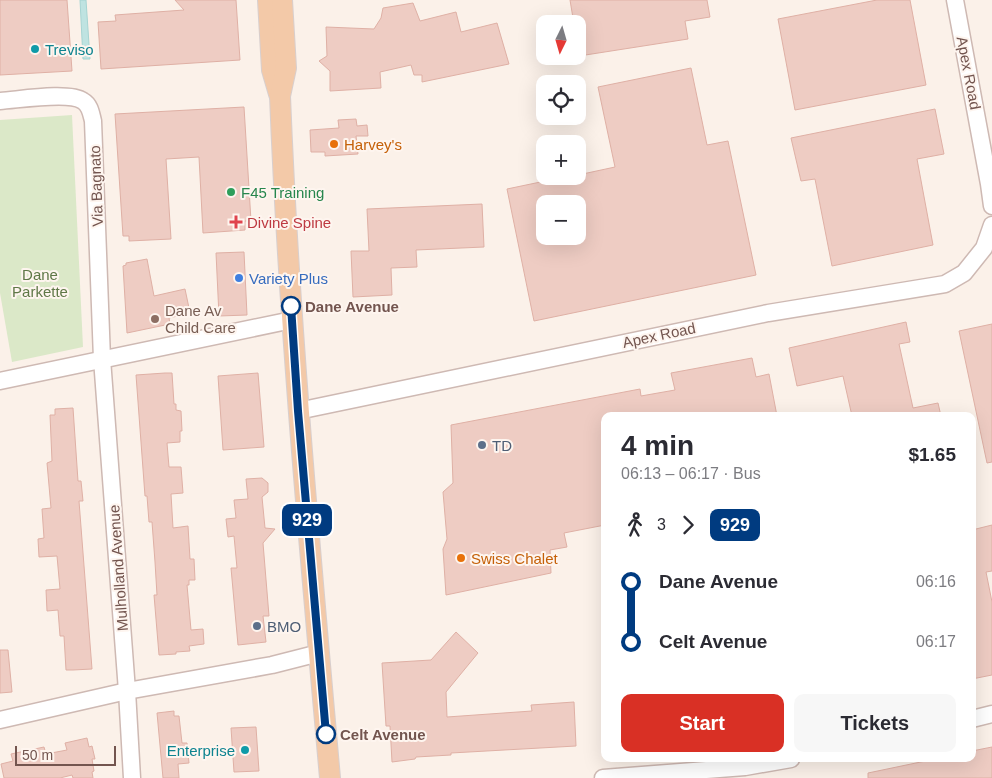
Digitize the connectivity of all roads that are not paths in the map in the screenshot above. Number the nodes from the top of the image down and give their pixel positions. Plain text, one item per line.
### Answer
1 (268, 0) edge
2 (282, 0) edge
3 (955, 0) edge
4 (280, 96) junction
5 (0, 101) edge
6 (992, 206) edge
7 (992, 225) edge
8 (292, 320) junction
9 (102, 359) junction
10 (0, 381) edge
11 (298, 411) junction
12 (319, 653) junction
13 (127, 691) junction
14 (992, 714) edge
15 (976, 718) edge
16 (0, 720) edge
17 (774, 762) edge
18 (132, 778) edge
19 (330, 778) edge
20 (603, 778) edge

1 - 4 main road
2 - 4 main road
3 - 6 street, Apex Road
4 - 8 main road
5 - 9 street, Via Bagnato
7 - 11 street, Apex Road
8 - 9 street
8 - 11 main road
9 - 10 street
9 - 13 street, Mulholland Avenue
11 - 12 main road
12 - 13 street
12 - 19 main road
13 - 16 street
13 - 18 street, Mulholland Avenue
14 - 15 street
17 - 20 street

